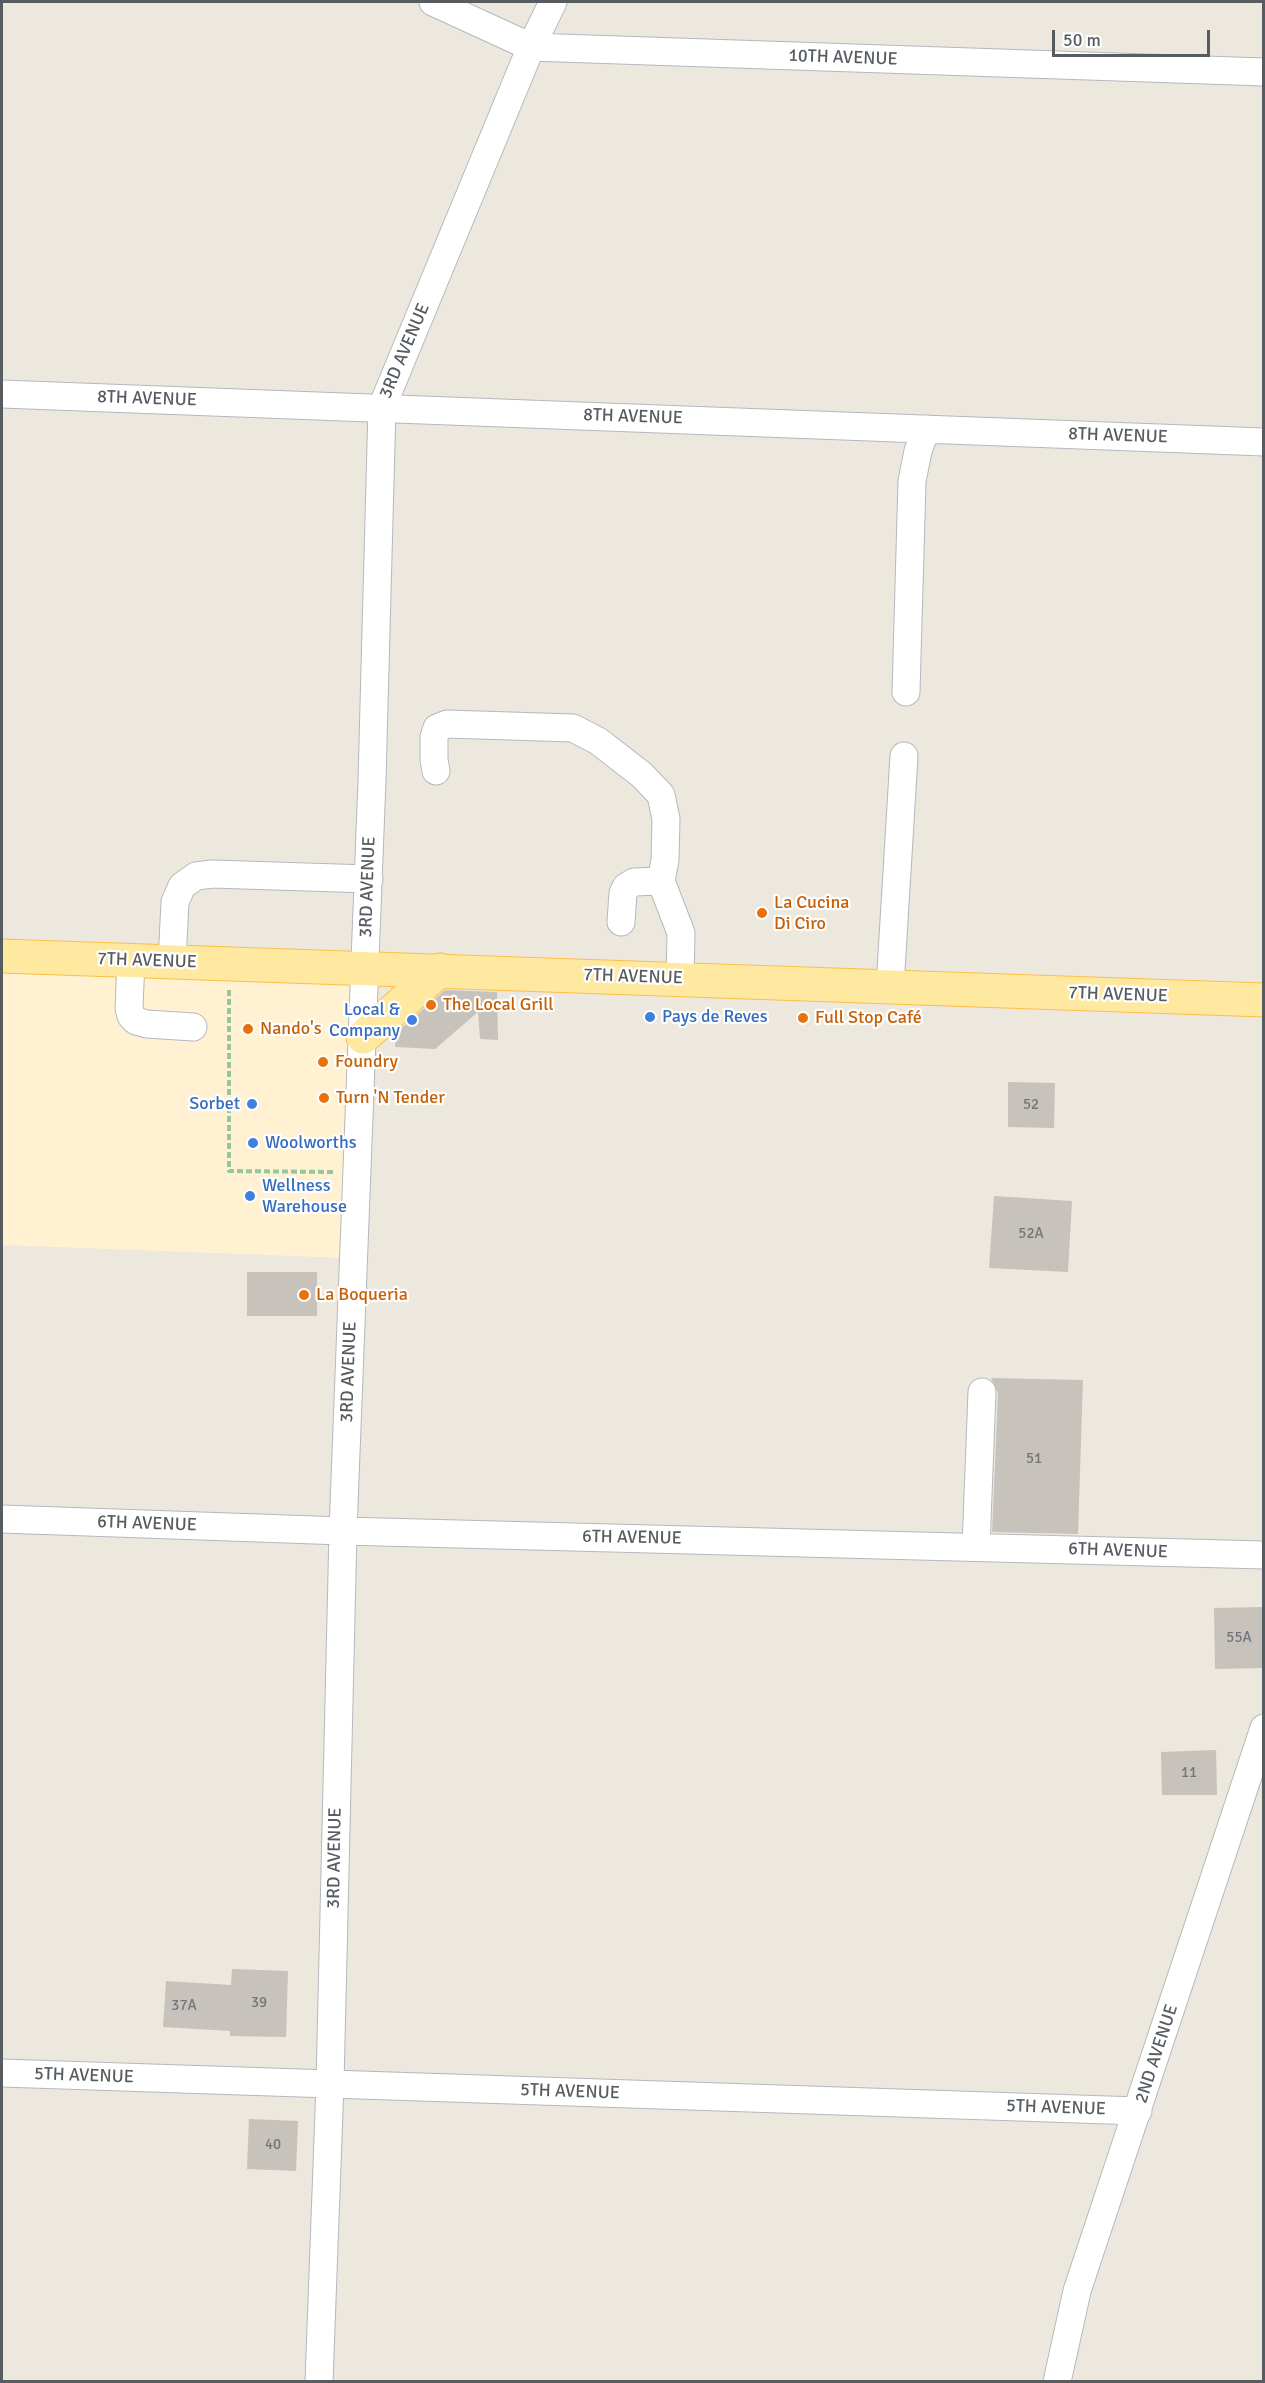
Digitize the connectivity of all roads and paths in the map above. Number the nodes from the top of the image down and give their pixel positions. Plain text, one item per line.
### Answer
1 (433, 2) edge
2 (553, 2) edge
3 (531, 46) junction
4 (1263, 72) edge
5 (2, 394) edge
6 (382, 407) junction
7 (926, 429) junction
8 (1263, 442) edge
9 (906, 692) dead end
10 (904, 756) dead end
11 (436, 771) dead end
12 (369, 879) junction
13 (661, 881) junction
14 (621, 922) dead end
15 (2, 956) edge
16 (131, 960) junction
17 (172, 962) junction
18 (365, 968) junction
19 (440, 970) junction
20 (680, 979) junction
21 (229, 980) dead end
22 (890, 987) junction
23 (1263, 1000) edge
24 (193, 1028) dead end
25 (363, 1036) junction
26 (333, 1172) dead end
27 (982, 1392) dead end
28 (2, 1519) edge
29 (343, 1531) junction
30 (976, 1547) junction
31 (1263, 1555) edge
32 (1263, 1728) edge
33 (2, 2073) edge
34 (330, 2084) junction
35 (1138, 2111) junction
36 (319, 2382) edge
37 (1057, 2382) edge

1 - 3 street, 10TH AVENUE
2 - 3 street, 3RD AVENUE
3 - 4 street, 10TH AVENUE
3 - 6 street, 3RD AVENUE
5 - 6 street, 8TH AVENUE
6 - 7 street, 8TH AVENUE
6 - 12 street, 3RD AVENUE
7 - 8 street, 8TH AVENUE
7 - 9 street
10 - 22 street
11 - 13 street
12 - 17 street
12 - 18 street, 3RD AVENUE
13 - 14 street
13 - 20 street
15 - 16 main road, 7TH AVENUE
16 - 17 main road, 7TH AVENUE
16 - 24 street
17 - 18 main road, 7TH AVENUE
18 - 19 main road, 7TH AVENUE
18 - 25 street, 3RD AVENUE
19 - 20 main road, 7TH AVENUE
19 - 25 main road
20 - 22 main road, 7TH AVENUE
21 - 26 path
22 - 23 main road, 7TH AVENUE
25 - 29 street, 3RD AVENUE
27 - 30 street
28 - 29 street, 6TH AVENUE
29 - 30 street, 6TH AVENUE
29 - 34 street, 3RD AVENUE
30 - 31 street, 6TH AVENUE
32 - 35 street, 2ND AVENUE
33 - 34 street, 5TH AVENUE
34 - 35 street, 5TH AVENUE
34 - 36 street, 3RD AVENUE
35 - 37 street, 2ND AVENUE

